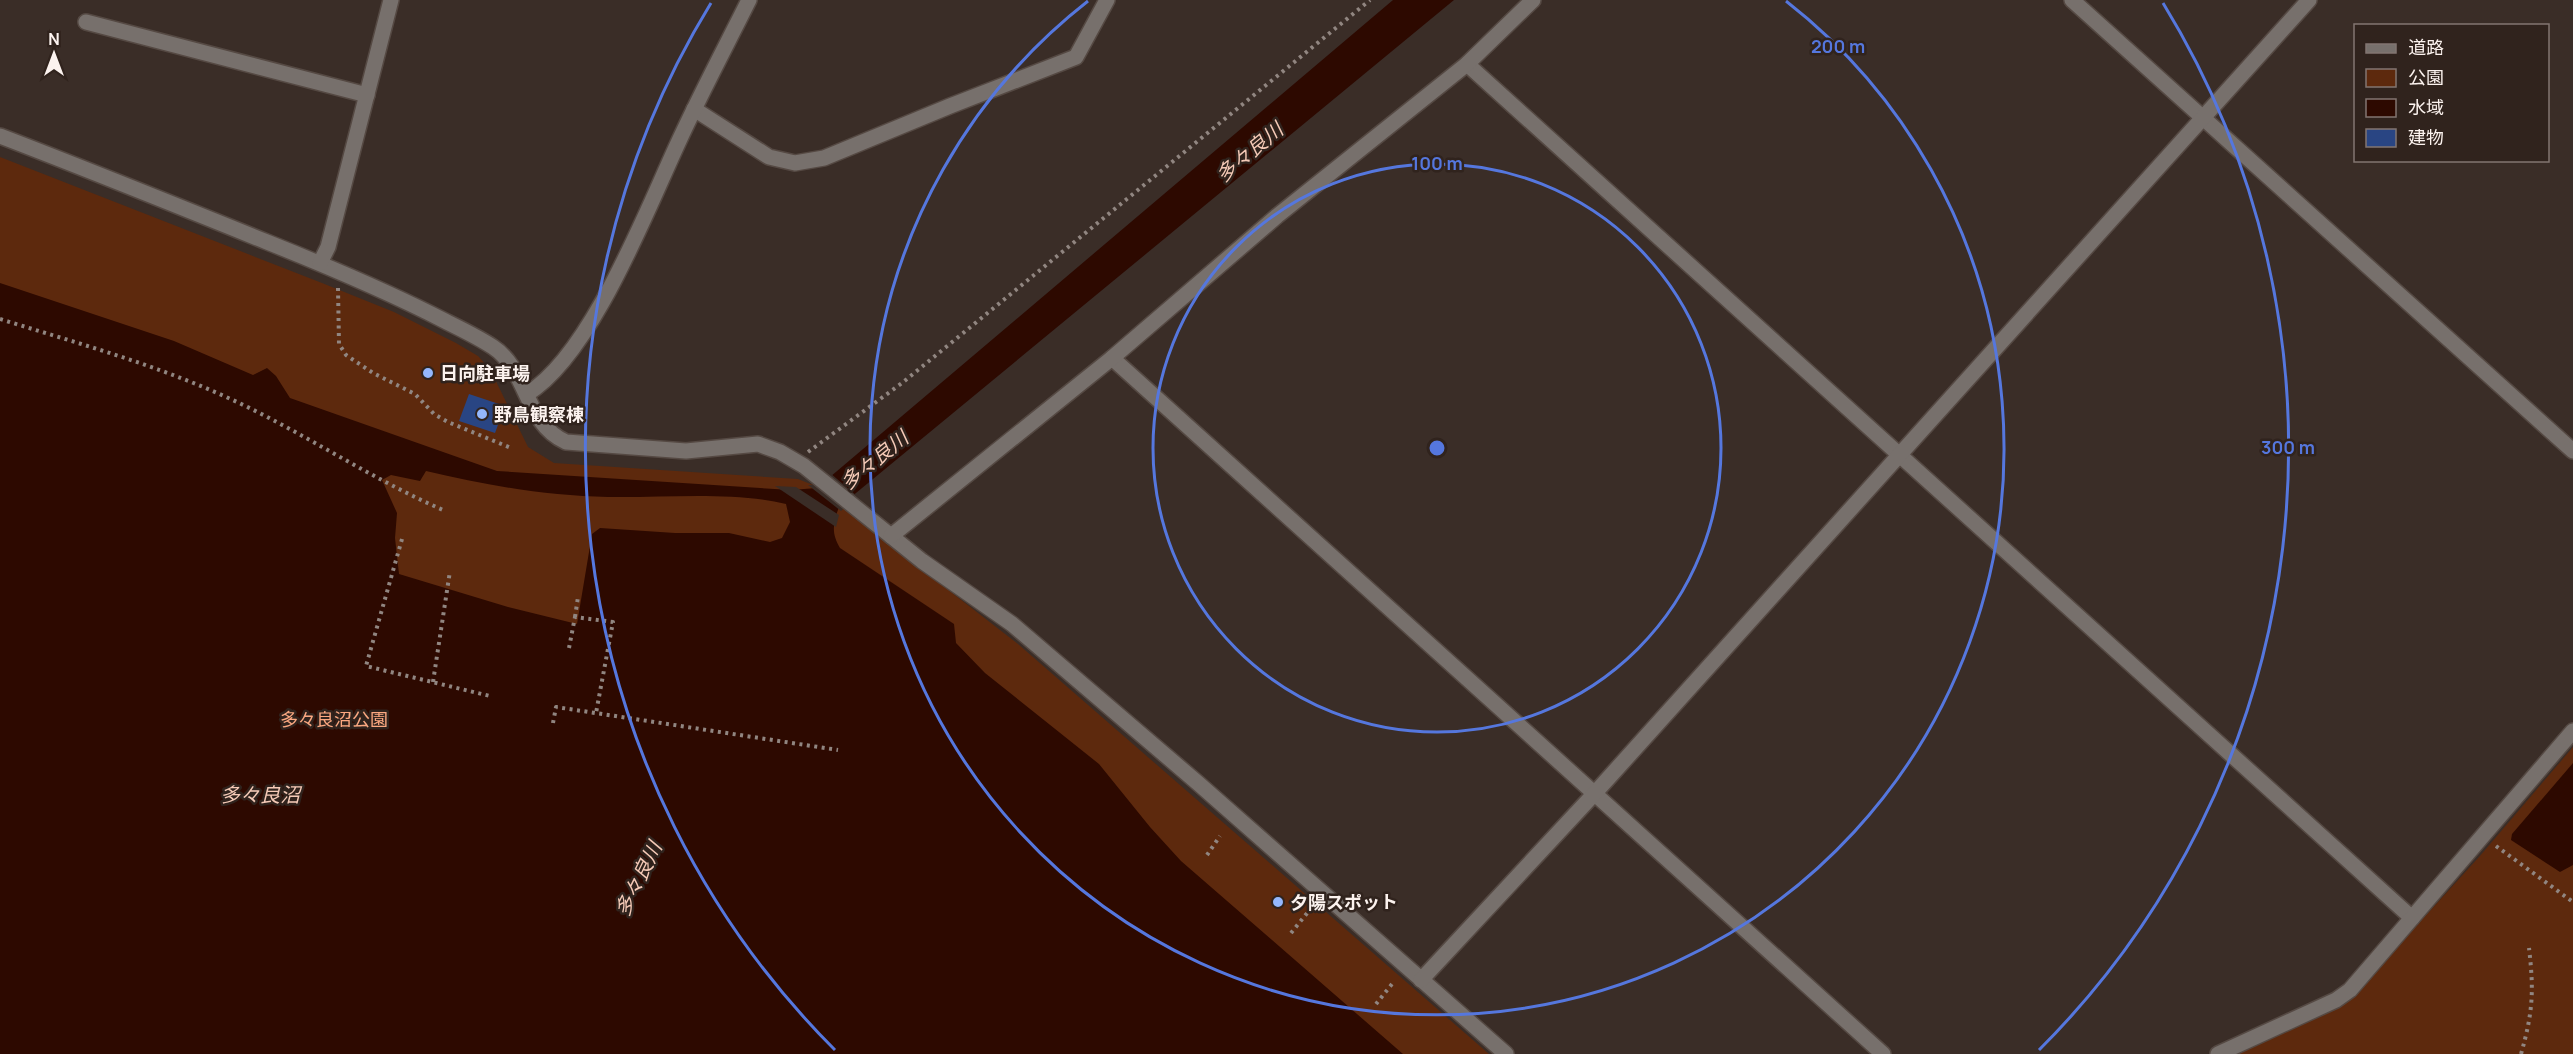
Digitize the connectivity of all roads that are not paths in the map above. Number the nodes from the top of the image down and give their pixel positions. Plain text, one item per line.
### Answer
1 (391, 0) edge
2 (749, 0) edge
3 (1107, 0) edge
4 (1533, 0) edge
5 (2072, 0) edge
6 (2309, 0) edge
7 (86, 22) dead end
8 (1467, 64) junction
9 (367, 95) junction
10 (694, 109) junction
11 (2202, 118) junction
12 (0, 136) edge
13 (320, 263) junction
14 (1112, 358) junction
15 (527, 394) junction
16 (2573, 451) edge
17 (1898, 455) junction
18 (891, 536) junction
19 (2573, 731) edge
20 (1595, 793) junction
21 (2412, 918) junction
22 (1421, 980) junction
23 (1506, 1054) edge
24 (1883, 1054) edge
25 (2218, 1054) edge

1 - 9 street
2 - 10 street
3 - 10 street
4 - 8 street
5 - 11 street
6 - 11 street
7 - 9 street
8 - 14 street
8 - 17 street
9 - 13 street
10 - 15 street
11 - 16 street
11 - 17 street
12 - 13 street
13 - 15 street
14 - 18 street
14 - 20 street
15 - 18 street
17 - 20 street
17 - 21 street
18 - 22 street
19 - 21 street
20 - 22 street
20 - 24 street
21 - 25 street
22 - 23 street

